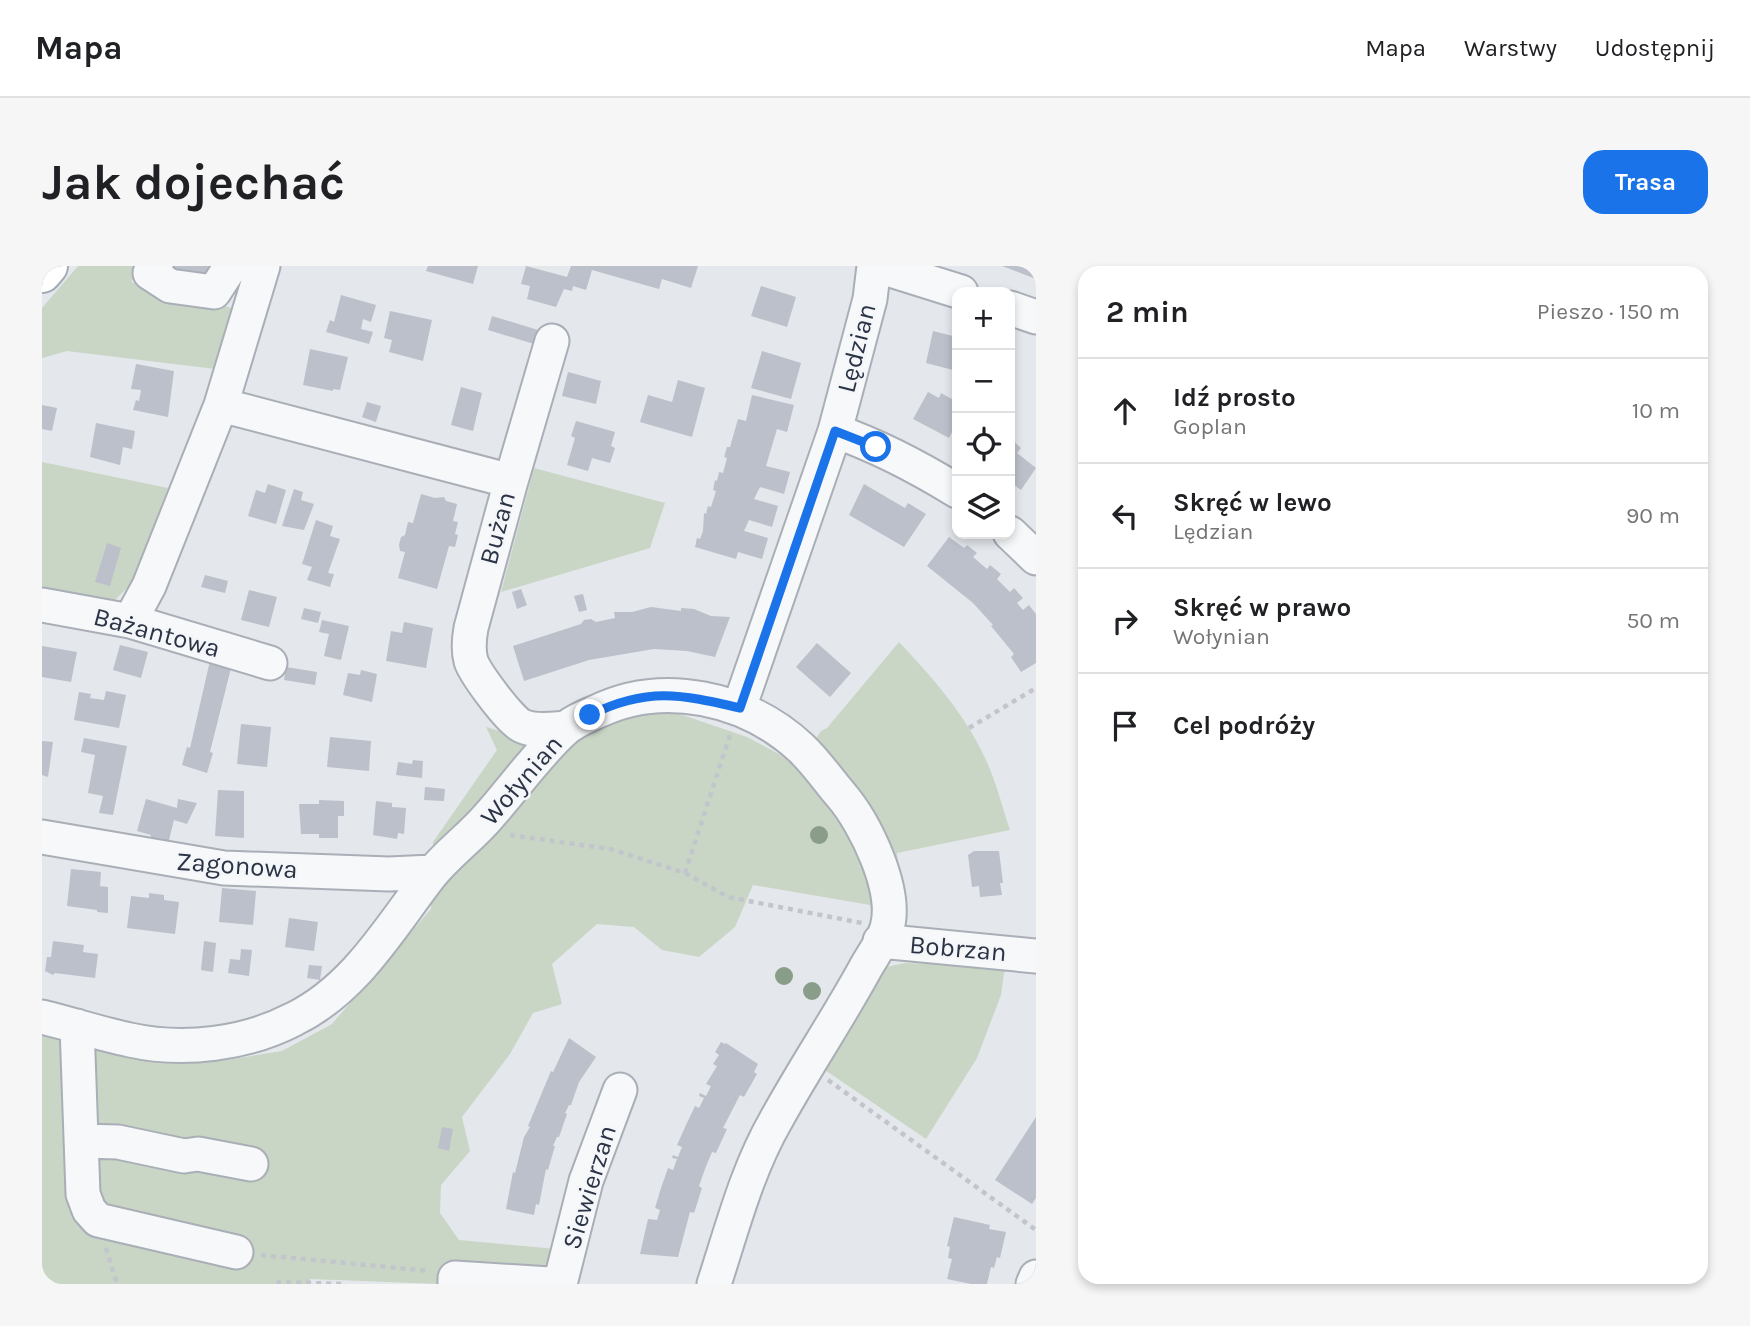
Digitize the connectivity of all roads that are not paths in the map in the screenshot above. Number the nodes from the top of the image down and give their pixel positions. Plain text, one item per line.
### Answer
1 (48, 266) edge
2 (156, 266) edge
3 (232, 266) edge
4 (263, 266) edge
5 (876, 266) edge
6 (42, 274) edge
7 (952, 289) edge
8 (1015, 310) edge
9 (1036, 317) edge
10 (552, 341) dead end
11 (221, 405) junction
12 (835, 431) junction
13 (511, 481) junction
14 (952, 488) edge
15 (1015, 538) edge
16 (1036, 558) edge
17 (42, 605) edge
18 (130, 621) junction
19 (270, 663) dead end
20 (740, 708) junction
21 (566, 728) junction
22 (42, 837) edge
23 (433, 872) junction
24 (883, 935) junction
25 (1036, 956) edge
26 (42, 1017) edge
27 (77, 1026) junction
28 (620, 1090) dead end
29 (81, 1141) junction
30 (251, 1164) dead end
31 (236, 1252) road end
32 (1036, 1277) edge
33 (448, 1278) edge
34 (550, 1284) edge
35 (560, 1284) edge
36 (714, 1284) edge
37 (1033, 1284) edge

1 - 6 main road
2 - 3 street
4 - 11 street
5 - 7 street
5 - 12 street, Lędzian
8 - 9 street
10 - 13 street
11 - 13 street, Bużan
11 - 18 street
12 - 14 street
12 - 20 street, Lędzian
13 - 21 street, Bużan
15 - 16 street
17 - 18 street, Bażantowa
18 - 19 street, Bażantowa
20 - 21 street, Wołynian
20 - 24 street, Wołynian
21 - 23 street, Wołynian
22 - 23 street, Zagonowa
23 - 27 street, Wołynian
24 - 25 street, Bobrzan
24 - 36 street, Wołynian
26 - 27 street, Wołynian
27 - 29 street
28 - 35 street, Siewierzan
29 - 30 street
29 - 31 street
32 - 37 street
33 - 34 street

